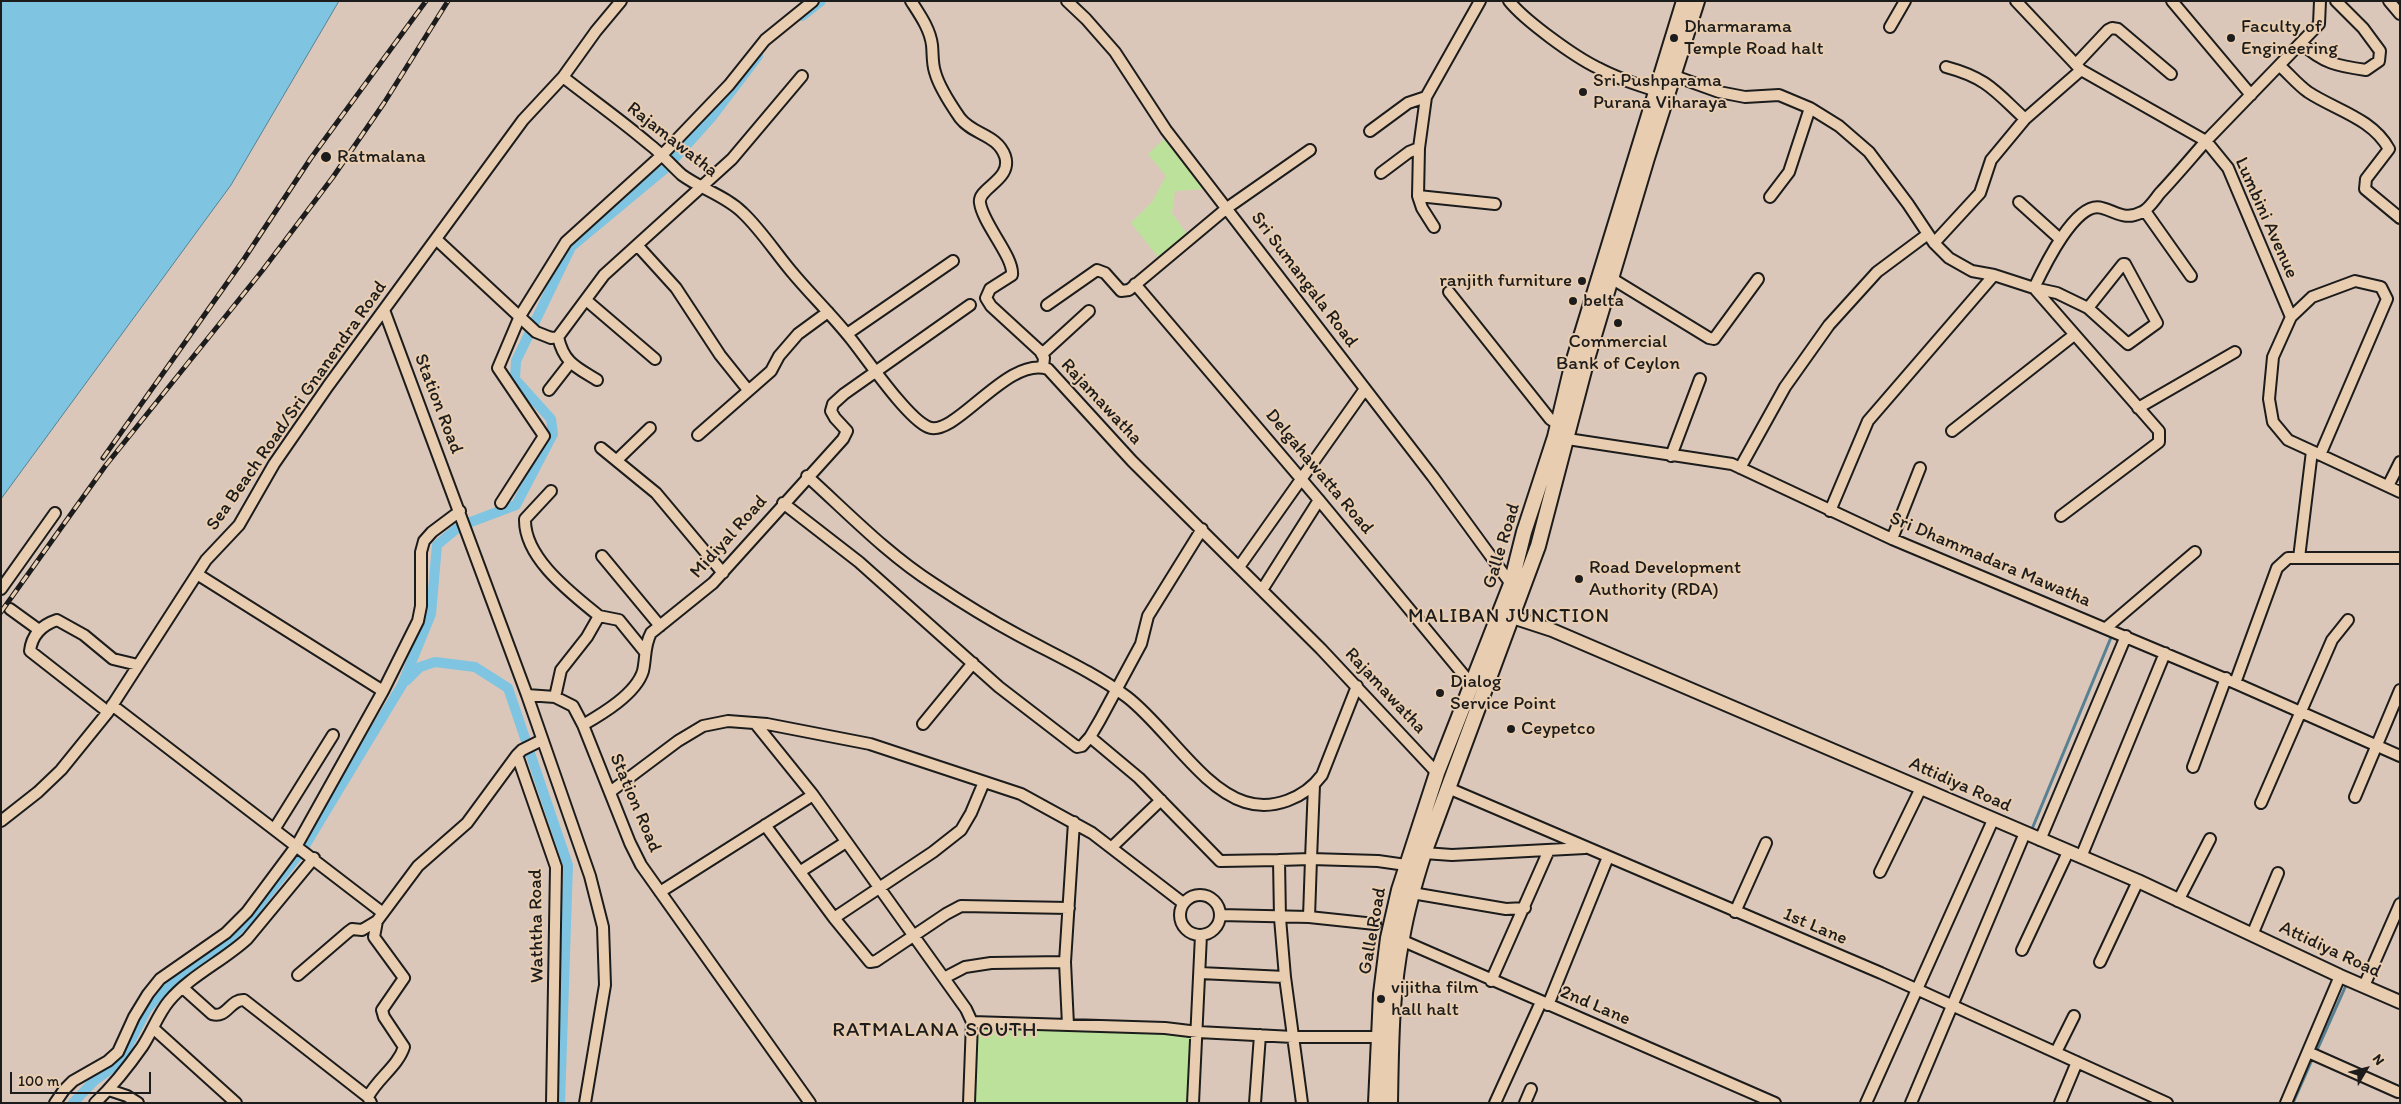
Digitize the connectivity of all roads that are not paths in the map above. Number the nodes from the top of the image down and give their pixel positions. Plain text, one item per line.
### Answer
1 (622, 1) edge
2 (812, 1) edge
3 (911, 1) edge
4 (1066, 1) edge
5 (1480, 1) edge
6 (1509, 1) edge
7 (1684, 1) edge
8 (1697, 1) edge
9 (1905, 1) edge
10 (2172, 1) edge
11 (2320, 1) edge
12 (2336, 1) edge
13 (2389, 1) edge
14 (2017, 2) edge
15 (2400, 14) edge
16 (1890, 27) dead end
17 (2301, 43) junction
18 (2280, 66) junction
19 (1946, 67) dead end
20 (2078, 67) junction
21 (1668, 74) junction
22 (2170, 74) dead end
23 (802, 76) dead end
24 (563, 77) junction
25 (1662, 93) junction
26 (2251, 95) junction
27 (1426, 97) junction
28 (1810, 108) junction
29 (2024, 120) junction
30 (1370, 131) dead end
31 (2206, 141) junction
32 (1419, 148) junction
33 (1310, 150) dead end
34 (663, 156) junction
35 (1382, 173) dead end
36 (701, 187) junction
37 (1418, 196) junction
38 (1770, 197) dead end
39 (2019, 202) dead end
40 (1495, 204) dead end
41 (1227, 208) junction
42 (2144, 211) junction
43 (2400, 218) edge
44 (1434, 227) dead end
45 (1931, 238) junction
46 (2060, 239) junction
47 (437, 240) junction
48 (637, 245) junction
49 (954, 260) dead end
50 (1994, 275) junction
51 (2191, 276) dead end
52 (1611, 278) junction
53 (1758, 279) dead end
54 (1135, 284) junction
55 (2034, 288) junction
56 (1449, 292) dead end
57 (586, 300) junction
58 (1047, 304) dead end
59 (970, 305) dead end
60 (2088, 308) junction
61 (384, 310) junction
62 (1089, 311) dead end
63 (828, 312) junction
64 (520, 316) junction
65 (2291, 317) junction
66 (848, 334) junction
67 (2074, 335) junction
68 (558, 337) junction
69 (2235, 352) dead end
70 (1042, 354) junction
71 (655, 359) dead end
72 (570, 363) junction
73 (1043, 367) junction
74 (875, 370) junction
75 (1700, 379) dead end
76 (597, 380) dead end
77 (1365, 388) junction
78 (548, 390) dead end
79 (748, 390) junction
80 (2138, 408) junction
81 (650, 428) dead end
82 (1952, 431) dead end
83 (1562, 433) junction
84 (698, 435) dead end
85 (601, 448) dead end
86 (2316, 453) junction
87 (1671, 456) junction
88 (617, 460) junction
89 (2400, 462) edge
90 (1740, 468) junction
91 (1920, 468) dead end
92 (807, 476) junction
93 (1300, 478) junction
94 (2388, 486) junction
95 (551, 491) dead end
96 (2400, 492) edge
97 (1319, 500) junction
98 (501, 503) dead end
99 (783, 503) junction
100 (460, 510) junction
101 (1830, 511) junction
102 (55, 513) dead end
103 (2061, 516) dead end
104 (1202, 529) junction
105 (1892, 539) junction
106 (2195, 552) dead end
107 (602, 556) dead end
108 (2299, 558) junction
109 (2400, 558) edge
110 (1238, 567) junction
111 (723, 572) junction
112 (197, 574) junction
113 (1511, 584) junction
114 (1, 589) edge
115 (1262, 590) junction
116 (10, 609) dead end
117 (599, 616) junction
118 (1506, 616) junction
119 (2348, 620) dead end
120 (660, 626) junction
121 (2106, 628) junction
122 (39, 630) junction
123 (2126, 636) junction
124 (645, 652) junction
125 (2165, 653) junction
126 (973, 663) junction
127 (138, 666) junction
128 (2230, 681) junction
129 (1472, 685) junction
130 (1357, 686) junction
131 (1117, 690) junction
132 (2400, 690) edge
133 (383, 691) junction
134 (527, 695) junction
135 (555, 697) junction
136 (110, 708) junction
137 (2300, 711) junction
138 (755, 723) junction
139 (923, 724) dead end
140 (583, 725) junction
141 (333, 735) dead end
142 (1090, 737) junction
143 (538, 742) junction
144 (2377, 745) junction
145 (520, 753) junction
146 (2400, 756) edge
147 (2193, 767) dead end
148 (1437, 773) junction
149 (984, 782) junction
150 (1314, 785) junction
151 (1448, 788) junction
152 (1921, 788) junction
153 (610, 792) junction
154 (813, 794) junction
155 (2355, 797) dead end
156 (1161, 800) junction
157 (2261, 803) dead end
158 (1993, 820) junction
159 (1, 821) edge
160 (1074, 822) junction
161 (766, 825) junction
162 (275, 828) junction
163 (2025, 833) junction
164 (2210, 839) dead end
165 (2040, 840) junction
166 (846, 842) junction
167 (1766, 843) dead end
168 (297, 845) junction
169 (1112, 847) junction
170 (1586, 848) junction
171 (1549, 850) junction
172 (1424, 853) junction
173 (2075, 854) junction
174 (312, 856) junction
175 (1608, 857) junction
176 (1311, 859) junction
177 (1279, 860) junction
178 (1406, 865) junction
179 (801, 871) junction
180 (1880, 872) dead end
181 (2278, 874) dead end
182 (2138, 881) junction
183 (880, 888) junction
184 (660, 892) junction
185 (1412, 893) junction
186 (2178, 901) junction
187 (1183, 903) junction
188 (2400, 904) edge
189 (1068, 908) junction
190 (1525, 908) junction
191 (1735, 912) junction
192 (1220, 915) junction
193 (380, 917) junction
194 (1309, 917) junction
195 (834, 918) junction
196 (1280, 918) junction
197 (1375, 924) dead end
198 (1201, 934) junction
199 (2252, 935) junction
200 (915, 936) junction
201 (1401, 940) junction
202 (2022, 950) dead end
203 (1064, 962) junction
204 (2100, 962) dead end
205 (1200, 973) junction
206 (298, 975) dead end
207 (1286, 977) junction
208 (944, 978) junction
209 (1491, 981) junction
210 (2350, 981) junction
211 (183, 988) junction
212 (1916, 989) junction
213 (2400, 1002) edge
214 (1545, 1004) junction
215 (1953, 1006) junction
216 (2074, 1016) dead end
217 (972, 1022) junction
218 (1068, 1025) junction
219 (153, 1028) junction
220 (1198, 1032) junction
221 (1260, 1035) junction
222 (1293, 1037) junction
223 (1385, 1037) junction
224 (2056, 1052) junction
225 (2308, 1052) junction
226 (2078, 1062) junction
227 (1531, 1089) dead end
228 (109, 1090) junction
229 (2398, 1092) dead end
230 (370, 1100) edge
231 (55, 1103) edge
232 (95, 1103) edge
233 (138, 1103) edge
234 (236, 1103) edge
235 (552, 1103) edge
236 (585, 1103) edge
237 (810, 1103) edge
238 (969, 1103) edge
239 (1193, 1103) edge
240 (1255, 1103) edge
241 (1302, 1103) edge
242 (1376, 1103) edge
243 (1390, 1103) edge
244 (1495, 1103) edge
245 (1525, 1103) edge
246 (1775, 1103) edge
247 (1866, 1103) edge
248 (1911, 1103) edge
249 (2060, 1103) edge
250 (2167, 1103) edge
251 (2286, 1103) edge

1 - 24 street, Sea Beach Road/Sri Gnanendra Road
2 - 34 street
3 - 70 street
4 - 41 street, Sri Sumangala Road
5 - 27 street
6 - 25 street
7 - 21 highway, Galle Road
8 - 21 highway, Galle Road
9 - 16 street
10 - 26 street
11 - 17 street
12 - 17 street
13 - 15 street
14 - 20 street
17 - 18 street
18 - 26 street
18 - 43 street
19 - 29 street
20 - 22 street
20 - 29 street
20 - 31 street
21 - 25 highway, Galle Road
21 - 28 street
23 - 36 street
24 - 34 street, Rajamawatha
24 - 47 street, Sea Beach Road/Sri Gnanendra Road
25 - 52 highway, Galle Road
25 - 83 highway, Galle Road
26 - 31 street
27 - 30 street
27 - 32 street
28 - 38 street
28 - 45 street
29 - 45 street
31 - 42 street
31 - 65 street, Lumbini Avenue
32 - 35 street
32 - 37 street
33 - 41 street
34 - 36 street, Rajamawatha
34 - 64 street
36 - 48 street
36 - 63 street, Rajamawatha
37 - 40 street
37 - 44 street
39 - 46 street
41 - 54 street
41 - 77 street, Sri Sumangala Road
42 - 46 street
42 - 51 street
45 - 50 street
45 - 90 street
46 - 55 street
47 - 61 street, Sea Beach Road/Sri Gnanendra Road
47 - 64 street
48 - 57 street
48 - 79 street
49 - 66 street
50 - 55 street
50 - 101 street
52 - 53 street
52 - 83 highway, Galle Road
54 - 58 street
54 - 93 street, Delgahawatta Road
55 - 60 street
55 - 67 street
56 - 83 street
57 - 68 street
57 - 71 street
59 - 74 street
60 - 60 street
61 - 100 street, Station Road
61 - 112 street, Sea Beach Road/Sri Gnanendra Road
62 - 70 street
63 - 66 street, Rajamawatha
63 - 79 street
64 - 68 street
64 - 98 street
65 - 86 street
65 - 86 street
66 - 74 street, Rajamawatha
67 - 80 street
67 - 82 street
68 - 72 street
69 - 80 street
70 - 73 street
72 - 76 street
72 - 78 street
73 - 74 street, Rajamawatha
73 - 104 street, Rajamawatha
74 - 92 street, Midiyal Road
75 - 87 street
77 - 93 street
77 - 113 street, Sri Sumangala Road
79 - 84 street
80 - 103 street
81 - 88 street
83 - 87 street, Sri Dhammadara Mawatha
83 - 113 highway, Galle Road
83 - 118 highway, Galle Road
85 - 88 street
86 - 94 street
86 - 108 street
87 - 90 street, Sri Dhammadara Mawatha
88 - 111 street
89 - 94 street
90 - 101 street, Sri Dhammadara Mawatha
91 - 105 street
92 - 99 street, Midiyal Road
92 - 131 street
93 - 97 street, Delgahawatta Road
93 - 110 street
94 - 96 street
95 - 117 street
97 - 115 street
97 - 129 street, Delgahawatta Road
99 - 111 street, Midiyal Road
99 - 126 street
100 - 133 street
100 - 134 street, Station Road
101 - 105 street, Sri Dhammadara Mawatha
102 - 114 street
104 - 110 street, Rajamawatha
104 - 131 street
105 - 121 street, Sri Dhammadara Mawatha
106 - 121 street
107 - 120 street
108 - 109 street
108 - 128 street
110 - 115 street, Rajamawatha
111 - 120 street, Midiyal Road
112 - 127 street, Sea Beach Road/Sri Gnanendra Road
112 - 133 street
113 - 118 highway, Galle Road
115 - 130 street, Rajamawatha
116 - 122 street
117 - 124 street
117 - 135 street
118 - 129 highway, Galle Road
118 - 151 highway, Galle Road
118 - 152 main road, Attidiya Road
119 - 137 street
120 - 124 street, Midiyal Road
121 - 123 street, Sri Dhammadara Mawatha
122 - 127 street
122 - 136 street
123 - 125 street, Sri Dhammadara Mawatha
123 - 165 street
124 - 140 street, Midiyal Road
125 - 128 street, Sri Dhammadara Mawatha
125 - 173 street
126 - 139 street
126 - 142 street
127 - 136 street, Sea Beach Road/Sri Gnanendra Road
128 - 137 street, Sri Dhammadara Mawatha
128 - 147 street
129 - 148 highway, Galle Road
130 - 148 street, Rajamawatha
130 - 150 street
131 - 142 street
131 - 150 street
132 - 144 street
133 - 168 street
134 - 135 street, Station Road
134 - 143 street
135 - 140 street, Station Road
136 - 159 street, Sea Beach Road/Sri Gnanendra Road
136 - 162 street
137 - 144 street, Sri Dhammadara Mawatha
137 - 157 street
138 - 149 street
138 - 153 street
138 - 154 street
140 - 153 street, Station Road
141 - 162 street
142 - 156 street
143 - 145 street
143 - 236 street
144 - 146 street, Sri Dhammadara Mawatha
144 - 155 street
145 - 193 street
145 - 235 street, Waththa Road
148 - 178 highway, Galle Road
149 - 160 street
149 - 183 street
150 - 176 street
151 - 170 street, 1st Lane
151 - 172 highway, Galle Road
152 - 158 main road, Attidiya Road
152 - 180 street
153 - 184 street, Station Road
154 - 161 street
154 - 166 street
156 - 169 street
156 - 177 street
158 - 163 main road, Attidiya Road
158 - 212 street
160 - 169 street
160 - 189 street
161 - 179 street
161 - 184 street
162 - 168 street
163 - 165 main road, Attidiya Road
163 - 215 street
164 - 186 street
165 - 173 main road, Attidiya Road
166 - 179 street
166 - 183 street
167 - 191 street
168 - 174 street
168 - 231 street
169 - 187 street
170 - 171 street
170 - 175 street, 1st Lane
171 - 172 street
171 - 190 street
172 - 185 highway, Galle Road
173 - 182 main road, Attidiya Road
173 - 202 street
174 - 193 street
174 - 211 street
175 - 191 street, 1st Lane
175 - 214 street
176 - 177 street
176 - 178 street
176 - 194 street
177 - 196 street
178 - 223 highway, Galle Road
179 - 195 street
181 - 199 street
182 - 186 main road, Attidiya Road
182 - 204 street
183 - 195 street
183 - 200 street
184 - 237 street, Station Road
185 - 190 street
185 - 201 highway, Galle Road
186 - 199 main road, Attidiya Road
187 - 192 street
187 - 198 street
188 - 210 street
189 - 200 street
189 - 203 street
190 - 209 street
191 - 212 street, 1st Lane
192 - 196 street
192 - 198 street
193 - 206 street
193 - 230 street
194 - 196 street
194 - 197 street
195 - 200 street
196 - 207 street
198 - 205 street
199 - 210 main road, Attidiya Road
200 - 208 street
201 - 209 street, 2nd Lane
201 - 223 highway, Galle Road
203 - 208 street
203 - 218 street
205 - 207 street
205 - 220 street
207 - 222 street
208 - 217 street
209 - 214 street, 2nd Lane
210 - 213 main road, Attidiya Road
210 - 225 street
211 - 219 street
211 - 230 street
212 - 215 street, 1st Lane
212 - 247 street
214 - 244 street
214 - 246 street, 2nd Lane
215 - 224 street, 1st Lane
215 - 248 street
216 - 224 street
217 - 218 street
217 - 238 street
218 - 220 street
219 - 228 street
219 - 234 street
220 - 221 street
220 - 239 street
221 - 222 street
221 - 240 street
222 - 223 street
222 - 241 street
223 - 242 highway, Galle Road
223 - 243 highway, Galle Road
224 - 226 street, 1st Lane
225 - 229 street
225 - 251 street
226 - 249 street
226 - 250 street, 1st Lane
227 - 245 street
228 - 232 street
228 - 233 street

